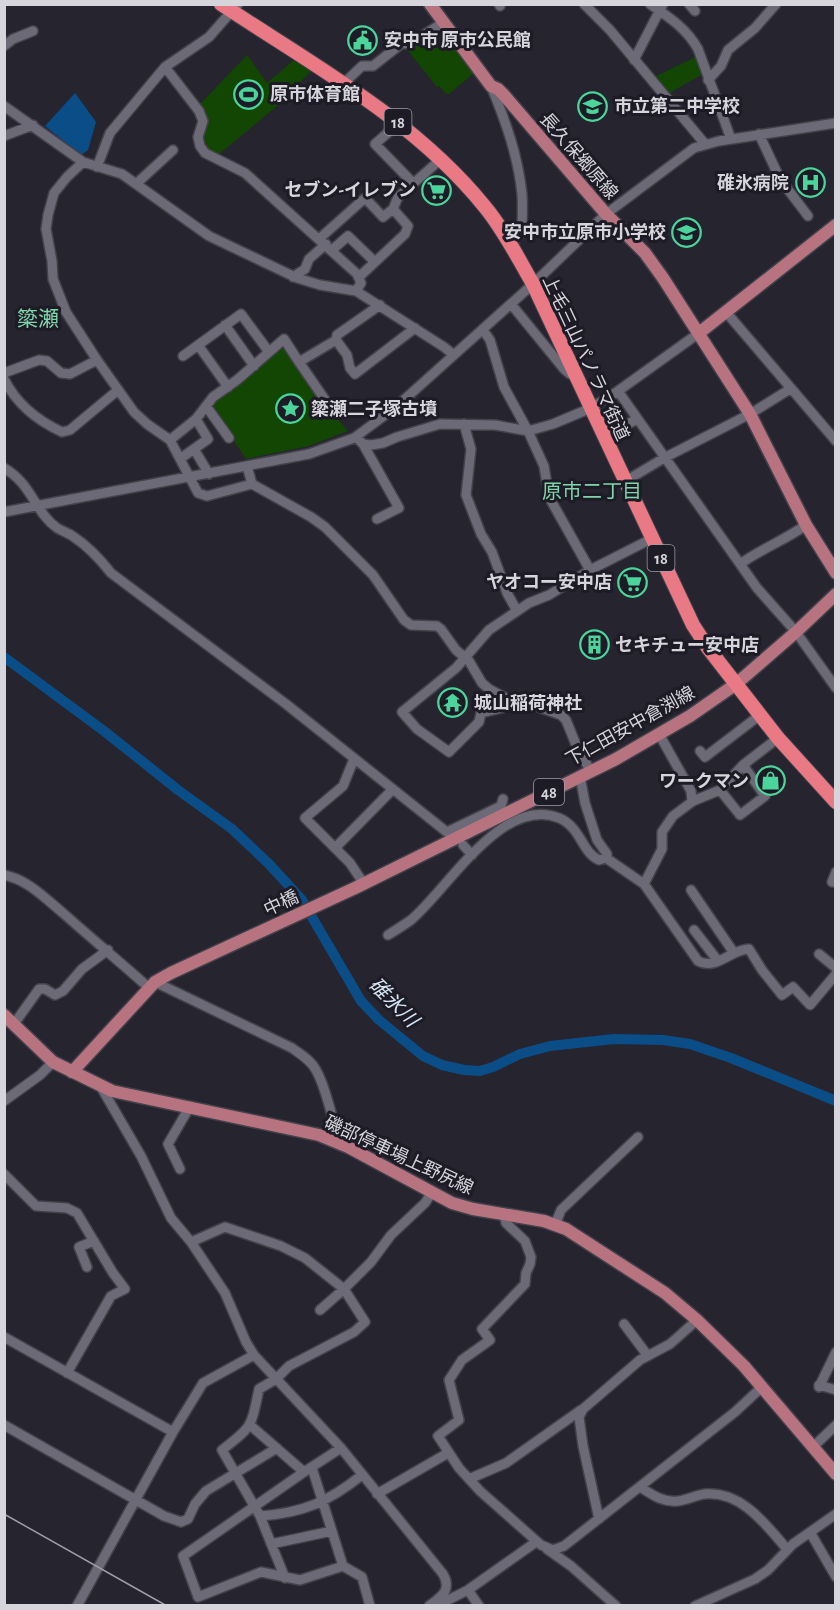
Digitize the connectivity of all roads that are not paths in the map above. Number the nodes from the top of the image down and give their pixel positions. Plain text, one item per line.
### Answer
1 (430, 4) edge
2 (584, 4) edge
3 (650, 4) edge
4 (776, 4) edge
5 (230, 7) edge
6 (661, 7) edge
7 (444, 22) junction
8 (33, 31) dead end
9 (4, 46) edge
10 (634, 60) junction
11 (165, 67) junction
12 (708, 80) junction
13 (342, 84) junction
14 (492, 86) junction
15 (4, 106) edge
16 (399, 123) junction
17 (836, 123) edge
18 (33, 125) junction
19 (759, 135) junction
20 (4, 136) edge
21 (731, 139) junction
22 (705, 144) junction
23 (173, 150) dead end
24 (441, 159) junction
25 (83, 162) junction
26 (97, 167) junction
27 (413, 183) junction
28 (136, 184) junction
29 (393, 209) junction
30 (606, 214) junction
31 (808, 216) dead end
32 (836, 225) edge
33 (326, 244) junction
34 (510, 244) junction
35 (375, 262) junction
36 (293, 277) junction
37 (359, 277) junction
38 (533, 284) junction
39 (356, 291) junction
40 (511, 304) junction
41 (380, 305) junction
42 (726, 312) junction
43 (225, 325) junction
44 (415, 328) junction
45 (483, 330) junction
46 (699, 333) junction
47 (336, 340) junction
48 (198, 345) junction
49 (269, 352) junction
50 (454, 355) junction
51 (183, 356) dead end
52 (97, 360) junction
53 (299, 362) junction
54 (254, 366) junction
55 (574, 372) junction
56 (4, 373) edge
57 (4, 379) edge
58 (228, 387) junction
59 (790, 389) junction
60 (118, 390) junction
61 (618, 391) junction
62 (206, 406) junction
63 (330, 407) dead end
64 (591, 408) junction
65 (750, 414) junction
66 (637, 418) junction
67 (196, 419) junction
68 (464, 424) junction
69 (836, 426) edge
70 (528, 431) junction
71 (827, 432) junction
72 (356, 437) junction
73 (604, 437) junction
74 (229, 438) dead end
75 (170, 440) junction
76 (836, 441) edge
77 (363, 444) junction
78 (194, 449) junction
79 (184, 456) dead end
80 (664, 458) junction
81 (247, 466) junction
82 (4, 468) edge
83 (209, 474) junction
84 (189, 478) junction
85 (624, 482) junction
86 (252, 484) junction
87 (37, 505) junction
88 (4, 512) edge
89 (377, 519) dead end
90 (806, 525) junction
91 (651, 539) junction
92 (740, 564) junction
93 (590, 570) junction
94 (836, 573) edge
95 (836, 594) edge
96 (517, 611) junction
97 (796, 632) junction
98 (465, 658) junction
99 (736, 684) junction
100 (836, 688) edge
101 (517, 704) junction
102 (760, 715) junction
103 (659, 734) junction
104 (778, 738) junction
105 (700, 751) dead end
106 (354, 759) junction
107 (743, 765) junction
108 (585, 773) junction
109 (393, 789) junction
110 (720, 790) junction
111 (692, 802) junction
112 (836, 802) edge
113 (507, 810) junction
114 (463, 846) dead end
115 (335, 848) junction
116 (472, 855) junction
117 (606, 858) junction
118 (836, 872) edge
119 (4, 875) edge
120 (832, 882) dead end
121 (644, 884) junction
122 (359, 886) junction
123 (691, 890) dead end
124 (694, 930) dead end
125 (388, 935) dead end
126 (108, 950) junction
127 (734, 953) junction
128 (819, 954) dead end
129 (718, 961) junction
130 (836, 968) edge
131 (836, 974) edge
132 (152, 985) junction
133 (4, 1015) edge
134 (14, 1024) junction
135 (53, 1062) junction
136 (72, 1072) junction
137 (101, 1087) junction
138 (4, 1101) edge
139 (189, 1108) junction
140 (638, 1137) dead end
141 (336, 1142) junction
142 (180, 1168) dead end
143 (4, 1174) edge
144 (431, 1194) junction
145 (504, 1213) junction
146 (555, 1225) junction
147 (94, 1241) junction
148 (191, 1242) junction
149 (87, 1267) dead end
150 (344, 1289) junction
151 (320, 1310) dead end
152 (698, 1320) junction
153 (624, 1324) dead end
154 (4, 1337) edge
155 (254, 1355) junction
156 (648, 1356) junction
157 (834, 1357) edge
158 (67, 1373) junction
159 (276, 1379) junction
160 (762, 1387) junction
161 (836, 1390) edge
162 (583, 1409) junction
163 (4, 1425) edge
164 (250, 1425) junction
165 (836, 1425) edge
166 (173, 1432) junction
167 (813, 1447) junction
168 (277, 1448) junction
169 (341, 1448) junction
170 (448, 1454) junction
171 (308, 1470) junction
172 (236, 1474) junction
173 (836, 1474) edge
174 (362, 1475) junction
175 (469, 1479) junction
176 (640, 1487) junction
177 (377, 1494) junction
178 (135, 1499) junction
179 (322, 1501) junction
180 (255, 1506) junction
181 (836, 1514) edge
182 (260, 1516) junction
183 (600, 1519) junction
184 (332, 1531) junction
185 (810, 1532) junction
186 (536, 1542) junction
187 (271, 1544) junction
188 (545, 1548) junction
189 (787, 1549) junction
190 (343, 1566) junction
191 (836, 1576) edge
192 (285, 1578) junction
193 (468, 1590) junction
194 (433, 1603) edge
195 (77, 1605) edge
196 (370, 1605) edge
197 (479, 1605) edge
198 (616, 1605) edge
199 (695, 1605) edge

1 - 7 main road, 長久保郷原線
2 - 10 street
3 - 6 street
4 - 12 street
5 - 11 street
5 - 13 highway, 上毛三山パノラマ街道 / 18
6 - 10 street
6 - 12 street
7 - 13 street
7 - 14 main road, 長久保郷原線
8 - 9 street
10 - 22 street
11 - 26 street
11 - 33 street
12 - 21 street
13 - 16 highway, 上毛三山パノラマ街道 / 18
14 - 30 main road, 長久保郷原線
14 - 34 street
15 - 18 street
16 - 24 highway, 上毛三山パノラマ街道 / 18
16 - 27 street
17 - 19 street
18 - 20 street
18 - 25 street
19 - 21 street
19 - 31 street
21 - 22 street
22 - 30 street
23 - 28 street
24 - 27 street
24 - 34 highway, 上毛三山パノラマ街道 / 18
25 - 26 street
25 - 52 street
26 - 28 street
27 - 29 street
28 - 36 street
29 - 33 street
29 - 35 street
30 - 38 street
30 - 46 main road, 長久保郷原線
32 - 42 main road
33 - 35 street
33 - 36 street
33 - 37 street
34 - 38 highway, 上毛三山パノラマ街道 / 18
35 - 37 street
36 - 39 street
37 - 39 street
38 - 40 street
38 - 55 highway, 上毛三山パノラマ街道 / 18
39 - 41 street
40 - 45 street
40 - 55 street
41 - 44 street
41 - 47 street
42 - 46 main road
42 - 59 street
43 - 48 street
43 - 49 street
43 - 54 street
44 - 47 street
44 - 50 street
45 - 50 street
45 - 70 street
46 - 61 street
46 - 65 main road, 長久保郷原線
47 - 53 street
48 - 51 street
48 - 58 street
49 - 53 street
49 - 54 street
50 - 72 street
52 - 56 street
52 - 60 street
53 - 63 street
54 - 58 street
55 - 64 highway, 上毛三山パノラマ街道 / 18
57 - 60 street
58 - 62 street
59 - 65 street
59 - 71 street
60 - 75 street
61 - 64 street
61 - 66 street
62 - 67 street
62 - 74 street
64 - 70 street
64 - 73 highway, 上毛三山パノラマ街道 / 18
65 - 80 street
65 - 90 main road, 長久保郷原線
66 - 73 street
66 - 80 street
67 - 75 street
67 - 78 street
68 - 70 street
68 - 77 street
68 - 96 street
69 - 71 street
70 - 93 street
71 - 76 street
72 - 77 street
72 - 81 street
73 - 85 highway, 上毛三山パノラマ街道 / 18
75 - 84 street
77 - 89 street
78 - 79 street
78 - 83 street
80 - 85 street
80 - 92 street
81 - 83 street
81 - 86 street
82 - 87 street
83 - 84 street
84 - 86 street
84 - 87 street
85 - 91 highway, 上毛三山パノラマ街道 / 18
86 - 98 street
87 - 88 street
87 - 106 street
90 - 92 street
90 - 94 main road, 長久保郷原線
91 - 93 street
91 - 99 highway, 上毛三山パノラマ街道 / 18
92 - 97 street
93 - 96 street
95 - 97 main road, 下仁田安中倉渕線 / 48
96 - 98 street
97 - 99 main road, 下仁田安中倉渕線 / 48
97 - 100 street
98 - 101 street
98 - 101 street
99 - 102 highway, 上毛三山パノラマ街道 / 18
99 - 103 main road, 下仁田安中倉渕線 / 48
101 - 108 street
102 - 104 highway, 上毛三山パノラマ街道 / 18
102 - 105 street
103 - 108 main road, 下仁田安中倉渕線 / 48
103 - 111 street
104 - 107 street
104 - 112 highway, 上毛三山パノラマ街道 / 18
106 - 109 street
106 - 115 street
107 - 110 street
107 - 110 street
108 - 117 street
108 - 122 main road, 下仁田安中倉渕線 / 48
109 - 113 street
109 - 115 street
110 - 111 street
111 - 121 street
113 - 116 street
113 - 117 street
114 - 116 street
115 - 122 street
116 - 125 street
117 - 121 street
118 - 120 street
119 - 126 street
121 - 129 street
122 - 132 main road, 中橋 / 48
123 - 127 street
124 - 129 street
126 - 132 street
126 - 134 street
127 - 129 street
127 - 131 street
128 - 130 street
132 - 136 main road, 48
132 - 141 street
133 - 134 main road
134 - 135 main road
135 - 136 main road
135 - 138 street
136 - 137 main road, 磯部停車場上野尻線
137 - 139 main road, 磯部停車場上野尻線
137 - 148 street
139 - 141 main road, 磯部停車場上野尻線
139 - 142 street
140 - 146 street
141 - 144 main road, 磯部停車場上野尻線
143 - 147 street
144 - 145 main road, 磯部停車場上野尻線
144 - 150 street
145 - 146 main road, 磯部停車場上野尻線
145 - 170 street
146 - 152 main road, 磯部停車場上野尻線
147 - 149 street
147 - 158 street
148 - 150 street
148 - 155 street
150 - 151 street
150 - 159 street
152 - 156 street
152 - 160 main road, 磯部停車場上野尻線
153 - 156 street
154 - 158 street
155 - 159 street
155 - 166 street
156 - 162 street
157 - 161 street
158 - 166 street
159 - 164 street
159 - 169 street
160 - 167 main road, 磯部停車場上野尻線
160 - 176 street
162 - 175 street
162 - 183 street
163 - 178 street
164 - 168 street
164 - 172 street
165 - 167 street
166 - 178 street
167 - 173 main road, 磯部停車場上野尻線
168 - 171 street
168 - 172 street
169 - 171 street
169 - 174 street
170 - 175 street
170 - 177 street
171 - 179 street
171 - 180 street
172 - 178 street
172 - 180 street
174 - 177 street
174 - 179 street
175 - 186 street
176 - 183 street
176 - 189 street
177 - 194 street
178 - 195 street
179 - 182 street
179 - 184 street
180 - 182 street
180 - 192 street
181 - 185 street
182 - 187 street
183 - 188 street
184 - 187 street
184 - 190 street
185 - 189 street
185 - 191 street
186 - 188 street
186 - 193 street
187 - 192 street
188 - 198 street
189 - 199 street
190 - 192 street
190 - 196 street
193 - 194 street
193 - 197 street

